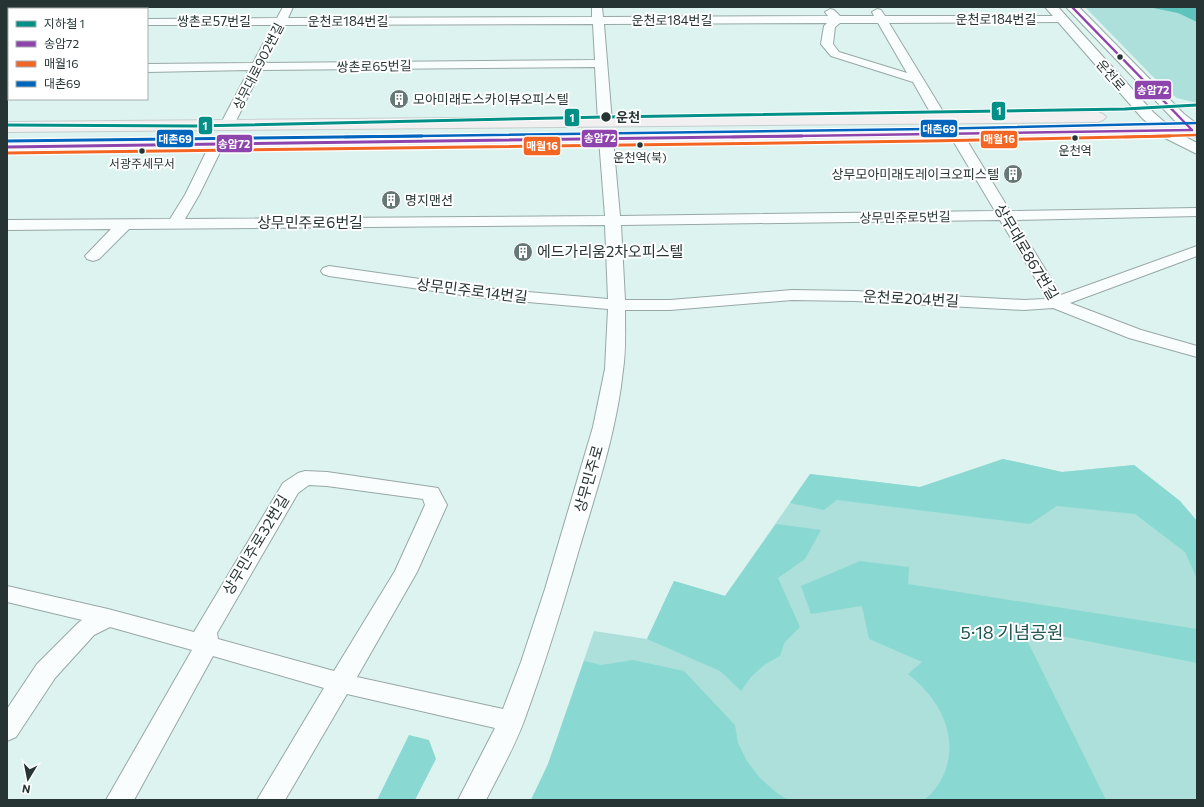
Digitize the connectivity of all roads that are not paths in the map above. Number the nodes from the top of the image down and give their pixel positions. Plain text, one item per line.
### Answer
1 (288, 7) edge
2 (598, 7) edge
3 (825, 7) edge
4 (874, 7) edge
5 (1051, 7) edge
6 (1072, 7) edge
7 (154, 12) dead end
8 (1063, 19) junction
9 (148, 20) edge
10 (598, 20) junction
11 (837, 20) junction
12 (882, 20) junction
13 (148, 21) edge
14 (281, 21) junction
15 (601, 63) junction
16 (148, 68) edge
17 (256, 68) junction
18 (918, 80) junction
19 (1151, 117) junction
20 (1179, 117) junction
21 (940, 118) junction
22 (605, 122) junction
23 (227, 125) junction
24 (7, 127) edge
25 (1196, 127) edge
26 (1164, 130) junction
27 (956, 134) junction
28 (606, 139) junction
29 (217, 144) junction
30 (7, 147) edge
31 (1197, 149) edge
32 (1197, 212) edge
33 (1005, 216) junction
34 (614, 221) junction
35 (176, 223) junction
36 (125, 224) junction
37 (7, 225) edge
38 (1197, 251) edge
39 (93, 256) dead end
40 (329, 271) dead end
41 (1055, 303) junction
42 (616, 305) junction
43 (1197, 352) edge
44 (7, 594) edge
45 (108, 618) junction
46 (207, 645) junction
47 (341, 683) junction
48 (511, 721) junction
49 (7, 730) edge
50 (120, 800) edge
51 (271, 800) edge
52 (472, 800) edge

1 - 14 street, 상무대로902번길
2 - 10 street
3 - 11 street
4 - 12 street
5 - 8 street, 운천로
6 - 20 street, 운천로
7 - 9 street
8 - 12 street, 운천로184번길
8 - 19 street, 운천로
10 - 11 street, 운천로184번길
10 - 14 street, 운천로184번길
10 - 15 street
11 - 12 street, 운천로184번길
11 - 18 street
12 - 18 street
13 - 14 street, 쌍촌로57번길
14 - 17 street, 상무대로902번길
15 - 17 street, 쌍촌로65번길
15 - 22 street
16 - 17 street, 쌍촌로65번길
17 - 23 street, 상무대로902번길
18 - 21 street
19 - 20 main road
19 - 21 main road
19 - 26 street, 운천로
20 - 25 street, 운천로
21 - 22 main road
22 - 23 main road
23 - 24 main road
25 - 26 main road
26 - 27 main road
26 - 31 street, 운천로
27 - 28 main road
27 - 33 street, 상무대로867번길
28 - 29 main road
28 - 34 street, 상무민주로
29 - 30 main road
29 - 35 street
32 - 33 street, 상무민주로5번길
33 - 34 street, 상무민주로5번길
33 - 41 street, 상무대로867번길
34 - 35 street, 상무민주로6번길
34 - 42 street, 상무민주로
35 - 36 street, 상무민주로6번길
36 - 37 street, 상무민주로6번길
36 - 39 street
38 - 41 street, 운천로204번길
40 - 42 street, 상무민주로14번길
41 - 42 street, 운천로204번길
41 - 43 street, 상무대로867번길
42 - 48 street, 상무민주로
44 - 45 street
45 - 46 street
45 - 49 street
46 - 47 street
46 - 47 street, 상무민주로32번길
46 - 50 street, 상무민주로32번길
47 - 48 street
47 - 51 street, 상무민주로32번길
48 - 52 street, 상무민주로

